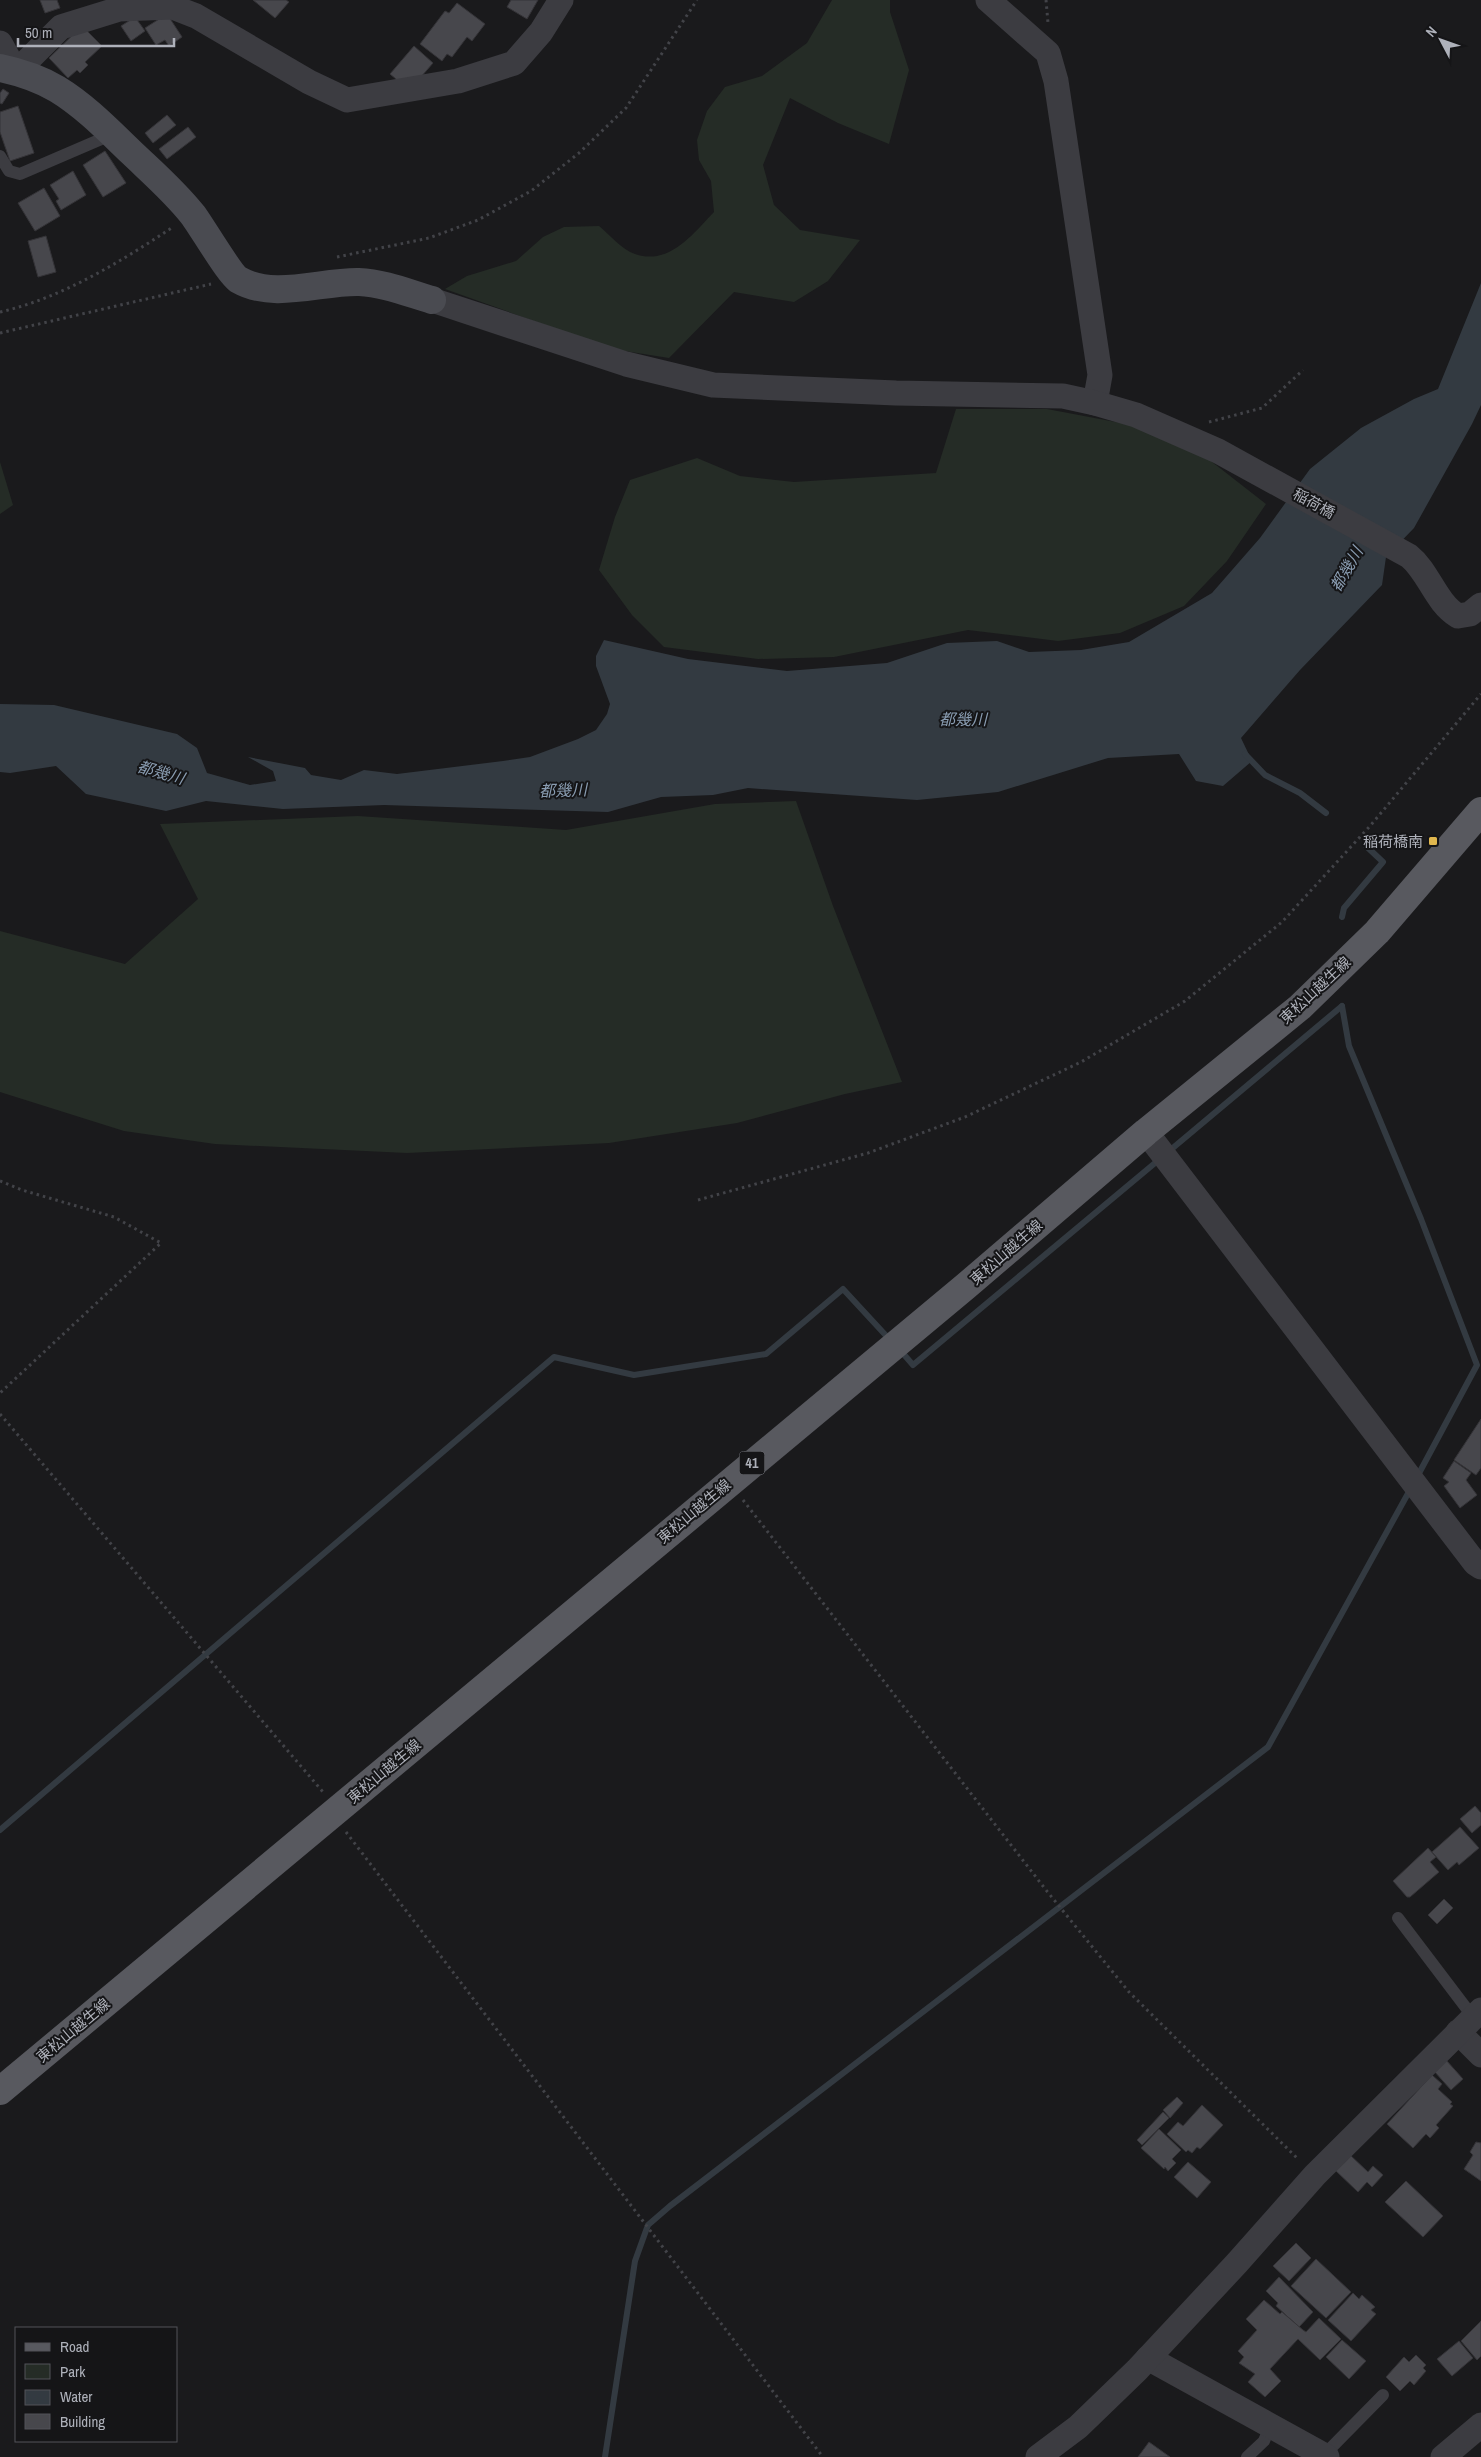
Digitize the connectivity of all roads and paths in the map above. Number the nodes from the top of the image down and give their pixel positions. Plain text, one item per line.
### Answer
1 (561, 0) edge
2 (697, 0) edge
3 (988, 0) edge
4 (0, 44) edge
5 (8, 70) edge
6 (113, 134) junction
7 (0, 156) edge
8 (192, 215) junction
9 (333, 258) dead end
10 (237, 278) junction
11 (432, 300) joint
12 (0, 312) edge
13 (0, 333) edge
14 (1303, 370) dead end
15 (1095, 403) junction
16 (1174, 432) junction
17 (1481, 604) edge
18 (1481, 694) edge
19 (1481, 811) edge
20 (1146, 1132) junction
21 (0, 1181) edge
22 (698, 1200) dead end
23 (0, 1392) edge
24 (0, 1414) edge
25 (729, 1482) junction
26 (1481, 1567) edge
27 (335, 1812) junction
28 (1398, 1918) dead end
29 (1471, 2020) edge
30 (1481, 2055) edge
31 (0, 2091) edge
32 (1315, 2175) junction
33 (1148, 2358) junction
34 (1383, 2395) dead end
35 (1481, 2425) edge
36 (1270, 2426) junction
37 (1326, 2456) edge
38 (823, 2457) edge
39 (1038, 2457) edge
40 (1247, 2457) edge
41 (1443, 2457) edge

1 - 5 street
2 - 9 path
3 - 15 street
4 - 5 street
5 - 6 street
6 - 7 lane
6 - 8 street
8 - 10 street
8 - 12 path
10 - 11 street
10 - 13 path
11 - 15 street, 稲荷橋
14 - 16 path
15 - 16 street, 稲荷橋
16 - 17 street, 稲荷橋
18 - 22 path
19 - 20 main road, 東松山越生線 / 41
20 - 25 main road, 東松山越生線 / 41
20 - 26 street
21 - 23 path
24 - 27 path
25 - 27 main road, 東松山越生線 / 41
25 - 32 path
27 - 31 main road, 東松山越生線 / 41
27 - 38 path
28 - 29 lane
29 - 30 street
29 - 32 street
32 - 33 street
33 - 36 street
33 - 39 street
34 - 37 lane
35 - 41 street
36 - 37 street
36 - 40 lane

